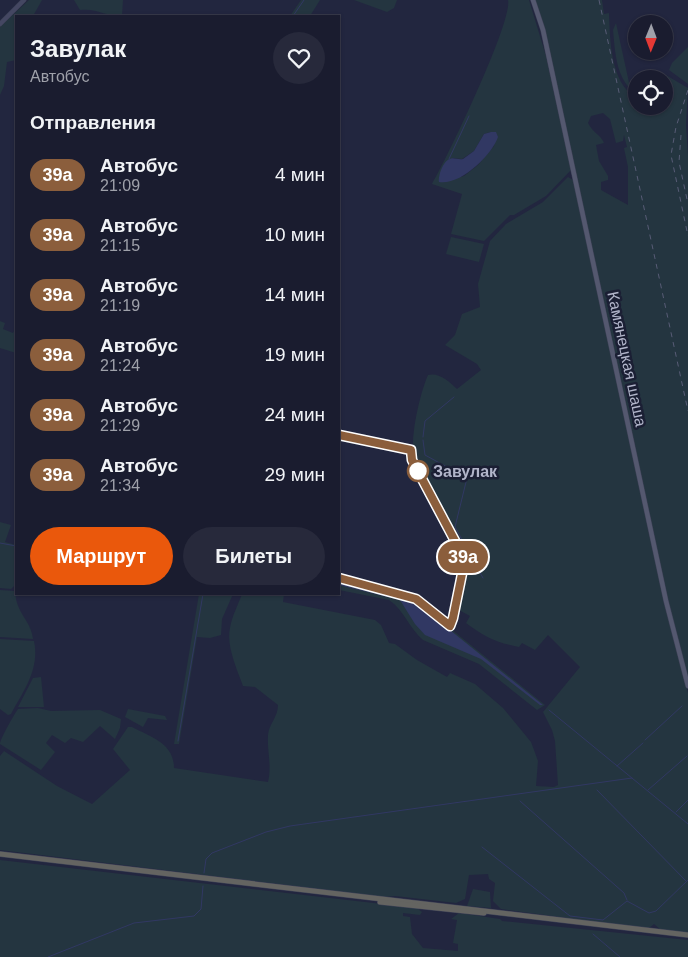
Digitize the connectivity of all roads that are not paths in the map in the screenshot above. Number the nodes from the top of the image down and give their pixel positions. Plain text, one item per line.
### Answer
1 (24, 0) edge
2 (532, 0) edge
3 (0, 24) edge
4 (688, 686) edge
5 (0, 855) edge
6 (688, 936) edge

1 - 3 main road
2 - 4 main road, Камянецкая шаша
5 - 6 highway

